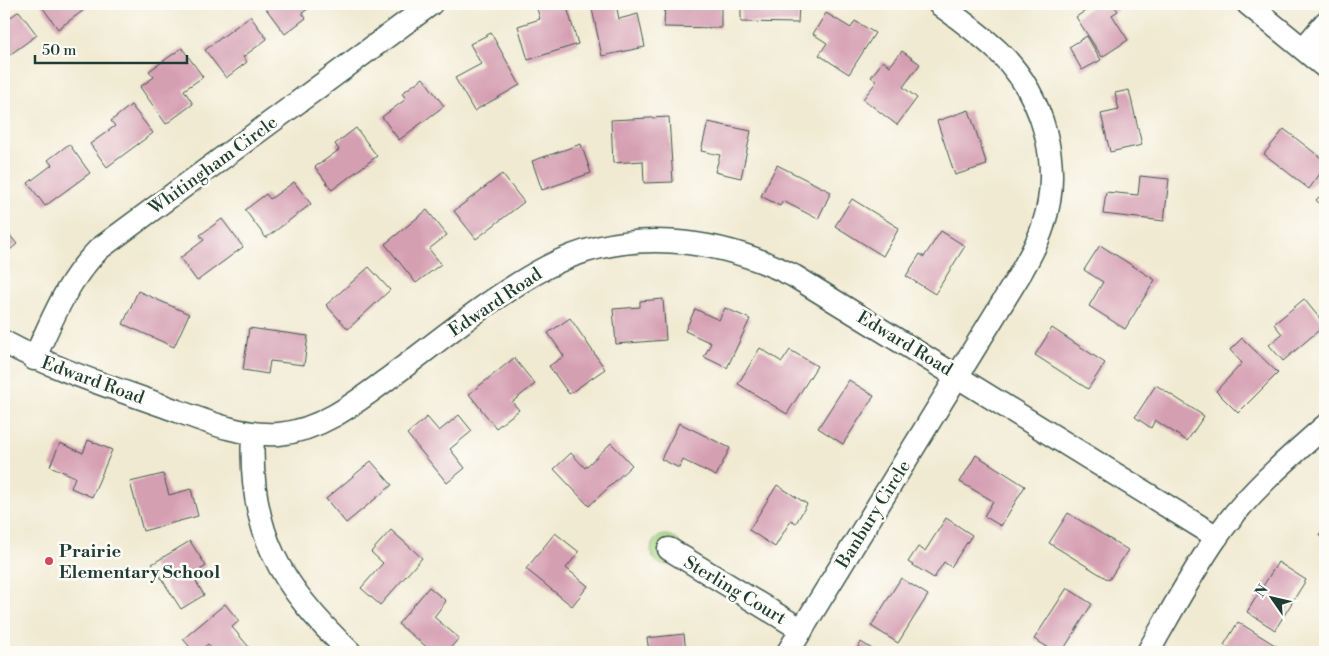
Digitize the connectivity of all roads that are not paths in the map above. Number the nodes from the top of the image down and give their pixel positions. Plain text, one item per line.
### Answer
1 (431, 4) edge
2 (939, 4) edge
3 (1248, 4) edge
4 (1325, 23) edge
5 (1304, 48) junction
6 (1325, 66) edge
7 (4, 342) edge
8 (34, 359) junction
9 (958, 376) junction
10 (1325, 426) edge
11 (253, 433) junction
12 (1217, 537) junction
13 (669, 549) dead end
14 (802, 630) junction
15 (350, 652) edge
16 (788, 652) edge
17 (1148, 652) edge

1 - 8 street, Whitingham Circle
2 - 9 street
3 - 5 street
4 - 5 street
5 - 6 street
7 - 8 street, Edward Road
8 - 11 street, Edward Road
9 - 11 street, Edward Road
9 - 12 street, Edward Road
9 - 14 street, Banbury Circle
10 - 12 street
11 - 15 street
12 - 17 street
13 - 14 street, Sterling Court
14 - 16 street, Banbury Circle

